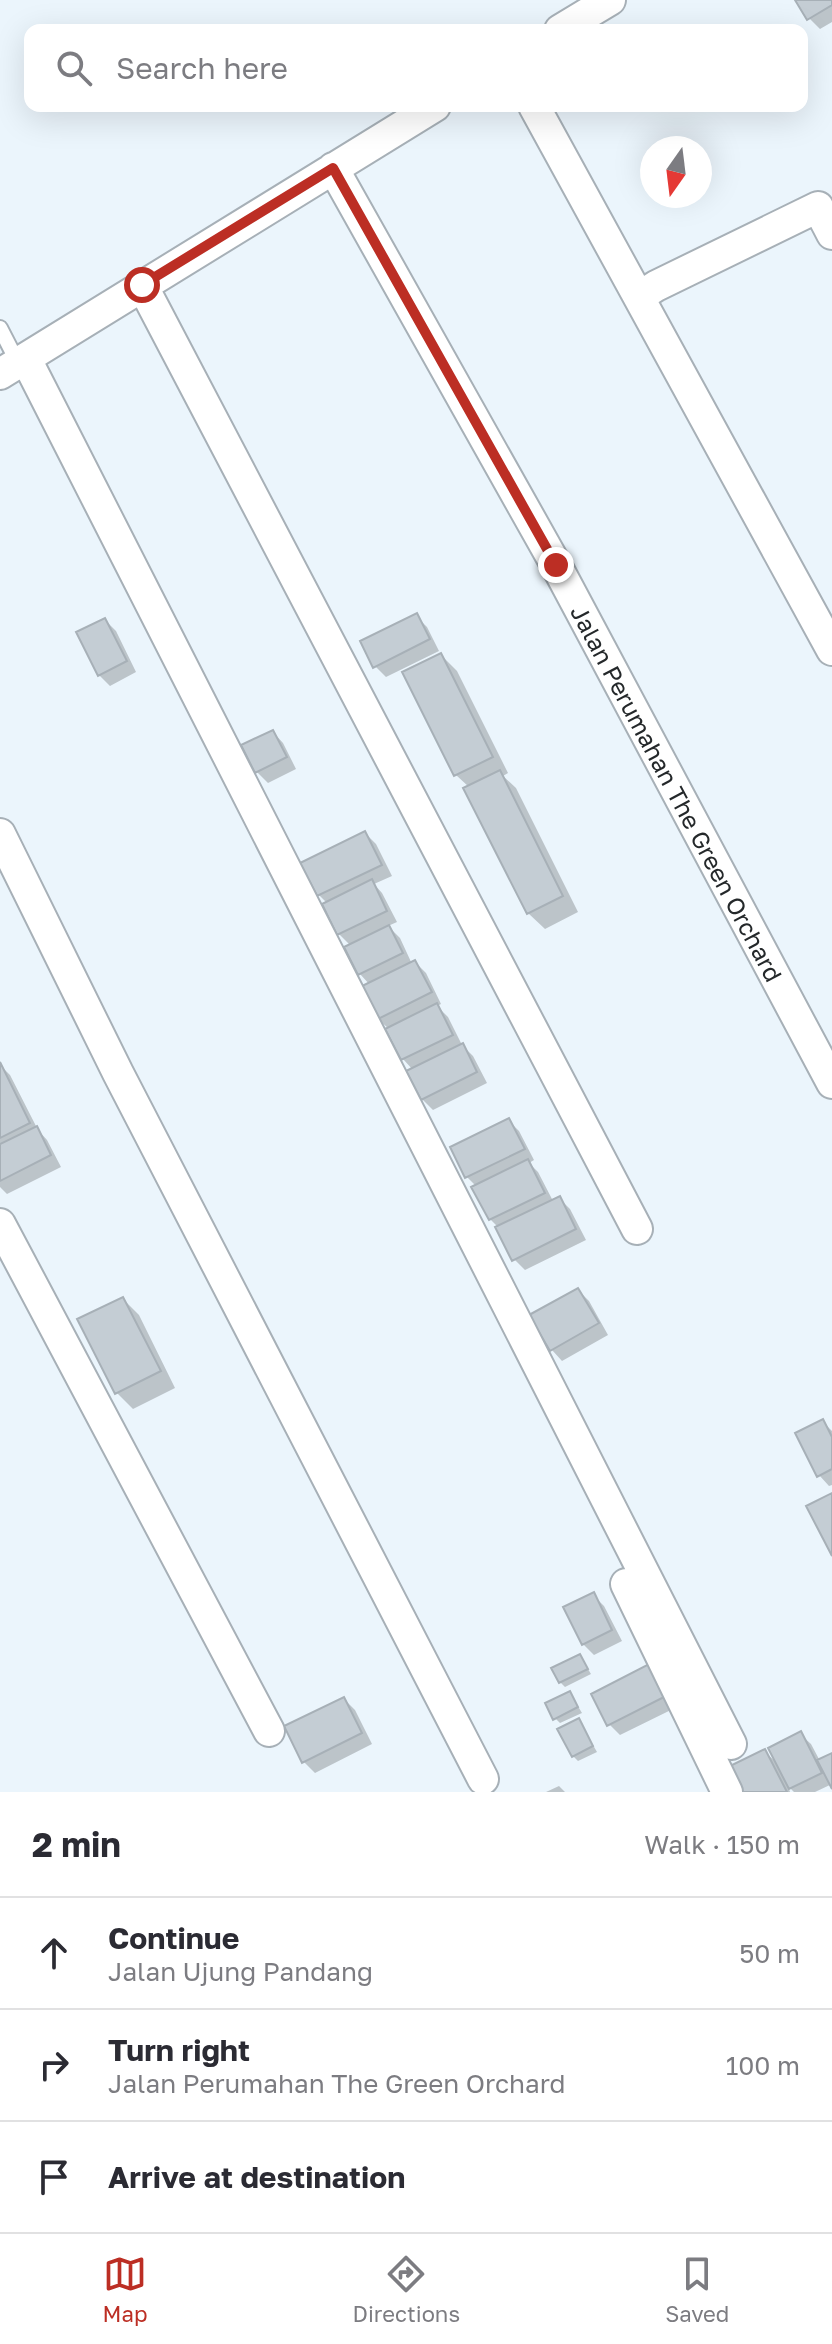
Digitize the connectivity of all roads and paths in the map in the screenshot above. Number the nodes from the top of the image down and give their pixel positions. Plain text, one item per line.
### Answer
1 (610, 0) edge
2 (570, 24) edge
3 (425, 112) edge
4 (537, 112) edge
5 (333, 168) junction
6 (832, 234) edge
7 (142, 285) junction
8 (639, 297) junction
9 (0, 328) edge
10 (15, 365) edge
11 (832, 650) edge
12 (0, 834) edge
13 (832, 1083) edge
14 (0, 1224) edge
15 (637, 1229) dead end
16 (626, 1584) dead end
17 (269, 1731) dead end
18 (731, 1744) dead end
19 (483, 1779) dead end
20 (727, 1792) edge

1 - 2 street
3 - 5 street
4 - 8 street
5 - 7 street
5 - 13 street, Jalan Perumahan The Green Orchard
6 - 8 street
7 - 10 street
7 - 15 street
8 - 11 street
9 - 10 lane
10 - 18 street
12 - 19 street
14 - 17 street
16 - 20 street

